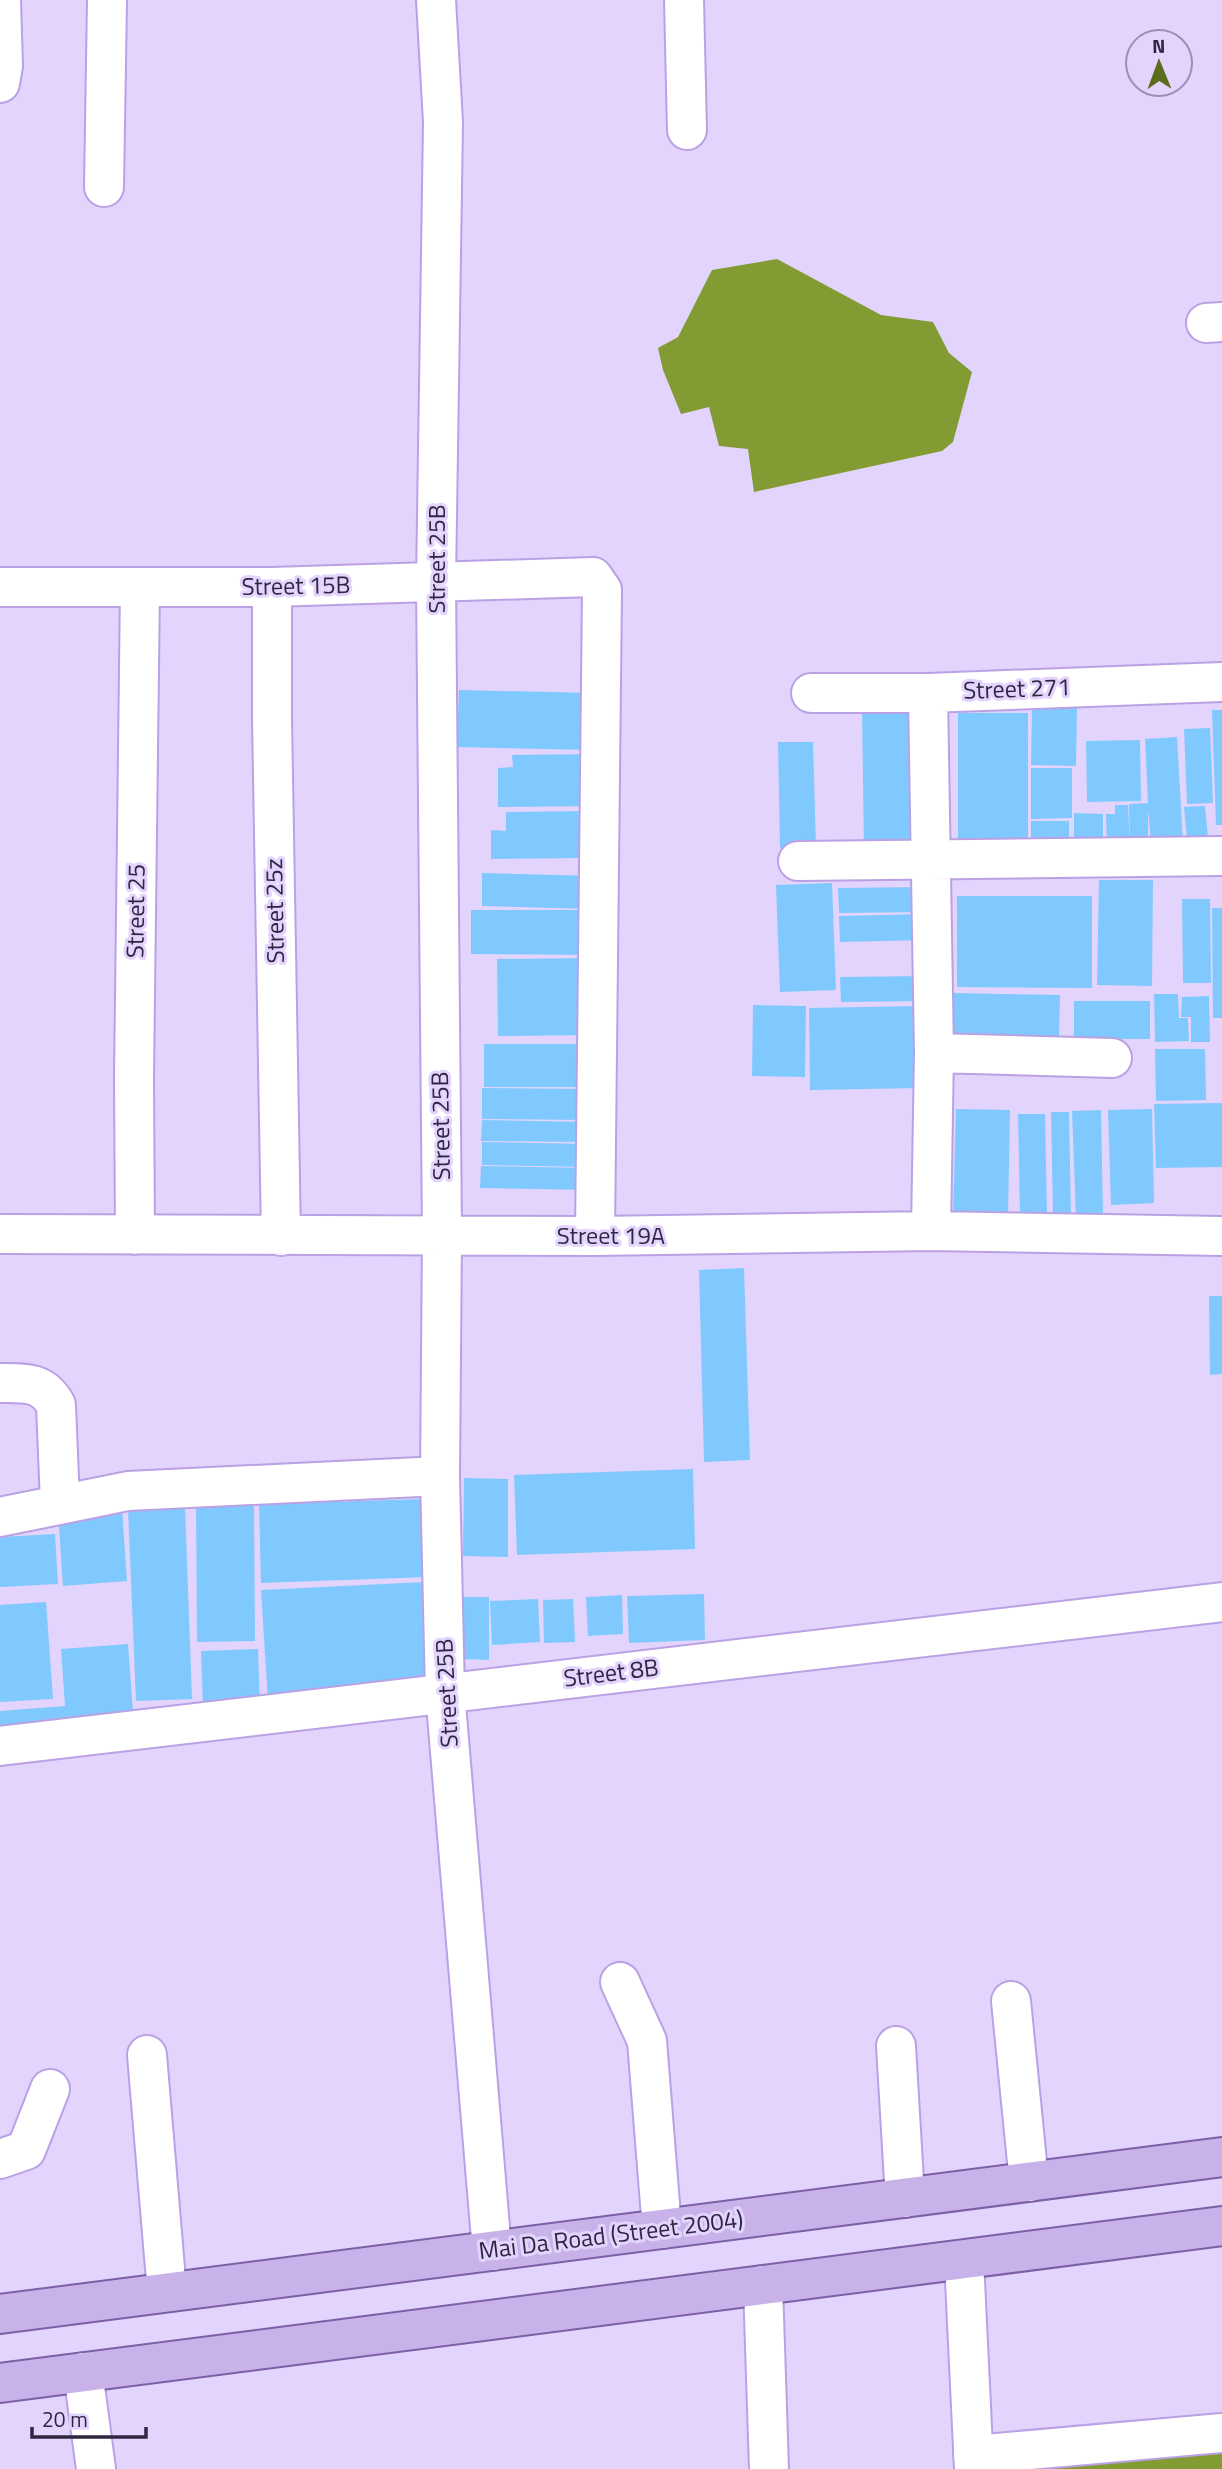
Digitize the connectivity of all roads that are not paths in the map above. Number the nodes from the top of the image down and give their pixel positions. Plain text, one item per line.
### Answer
1 (1, 0) edge
2 (107, 0) edge
3 (436, 0) edge
4 (684, 0) edge
5 (0, 83) edge
6 (687, 130) dead end
7 (104, 187) dead end
8 (436, 582) junction
9 (0, 587) edge
10 (140, 587) junction
11 (272, 587) junction
12 (1222, 682) edge
13 (811, 693) dead end
14 (928, 693) junction
15 (1222, 856) edge
16 (930, 859) junction
17 (798, 861) dead end
18 (934, 1053) junction
19 (1112, 1058) dead end
20 (931, 1231) junction
21 (0, 1234) edge
22 (135, 1235) junction
23 (281, 1236) junction
24 (442, 1236) junction
25 (595, 1236) junction
26 (1222, 1236) edge
27 (0, 1383) edge
28 (440, 1476) junction
29 (60, 1503) junction
30 (0, 1517) edge
31 (1222, 1602) edge
32 (445, 1692) junction
33 (0, 1746) edge
34 (620, 1982) dead end
35 (1012, 2001) dead end
36 (896, 2046) dead end
37 (147, 2055) dead end
38 (50, 2089) dead end
39 (1222, 2157) edge
40 (0, 2159) edge
41 (1029, 2182) junction
42 (905, 2198) junction
43 (1222, 2227) edge
44 (662, 2229) junction
45 (492, 2251) junction
46 (964, 2260) junction
47 (763, 2285) junction
48 (167, 2292) junction
49 (0, 2314) edge
50 (83, 2372) junction
51 (0, 2383) edge
52 (1222, 2432) edge
53 (973, 2462) edge
54 (96, 2469) edge
55 (769, 2469) edge

1 - 5 street
2 - 7 street
3 - 8 street, Street 25B
4 - 6 street
8 - 11 street, Street 15B
8 - 24 street, Street 25B
8 - 25 street, Street 15B
9 - 10 street, Street 15B
10 - 11 street, Street 15B
10 - 22 street, Street 25
11 - 23 street, Street 25z
12 - 14 street, Street 271
13 - 14 street, Street 271
14 - 16 street
15 - 16 street
16 - 17 street
16 - 18 street
18 - 19 street
18 - 20 street
20 - 25 street, Street 19A
20 - 26 street, Street 19A
21 - 22 street, Street 19A
22 - 23 street, Street 19A
23 - 24 street, Street 19A
24 - 25 street, Street 19A
24 - 28 street, Street 25B
27 - 29 street
28 - 29 street
28 - 32 street, Street 25B
29 - 30 street
31 - 32 street, Street 8B
32 - 33 street, Street 8B
32 - 45 street, Street 25B
34 - 44 street
35 - 41 street
36 - 42 street
37 - 48 street
38 - 40 street
39 - 41 main road, Mai Da Road (Street 2004)
41 - 42 main road, Mai Da Road (Street 2004)
42 - 44 main road, Mai Da Road (Street 2004)
43 - 46 main road
44 - 45 main road, Mai Da Road (Street 2004)
45 - 48 main road, Mai Da Road (Street 2004)
46 - 47 main road
46 - 53 street
47 - 50 main road
47 - 55 street
48 - 49 main road, Mai Da Road (Street 2004)
50 - 51 main road
50 - 54 street
52 - 53 street

